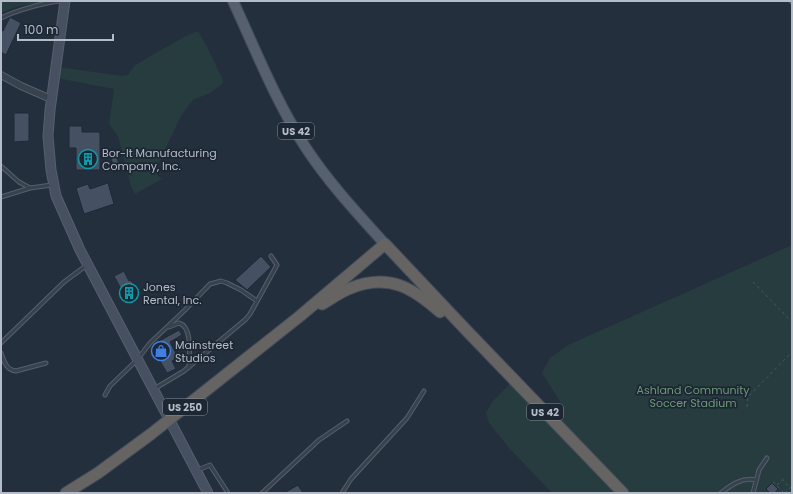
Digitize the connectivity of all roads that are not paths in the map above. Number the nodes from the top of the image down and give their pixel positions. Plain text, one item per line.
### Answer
1 (65, 1) edge
2 (233, 1) edge
3 (1, 18) edge
4 (1, 75) edge
5 (52, 99) junction
6 (1, 166) edge
7 (54, 185) junction
8 (30, 188) junction
9 (1, 198) edge
10 (385, 244) junction
11 (271, 256) dead end
12 (88, 265) junction
13 (257, 301) junction
14 (300, 316) junction
15 (166, 329) junction
16 (468, 332) junction
17 (1, 343) edge
18 (1, 353) edge
19 (137, 360) junction
20 (46, 363) dead end
21 (189, 367) junction
22 (153, 390) junction
23 (424, 391) dead end
24 (105, 395) dead end
25 (170, 419) junction
26 (347, 421) dead end
27 (767, 458) dead end
28 (197, 471) junction
29 (756, 480) junction
30 (66, 493) edge
31 (208, 493) edge
32 (228, 493) edge
33 (262, 493) edge
34 (342, 493) edge
35 (623, 493) edge
36 (721, 493) edge
37 (753, 493) edge

1 - 3 lane
1 - 5 main road
2 - 10 main road, US 42
4 - 5 street
5 - 7 main road
6 - 8 lane
7 - 8 lane
7 - 12 main road
8 - 9 lane
10 - 14 highway, US 250
10 - 16 highway, US 42
11 - 13 lane
12 - 17 lane
12 - 19 main road
13 - 15 lane
13 - 21 lane
14 - 16 highway, US 250
14 - 25 highway, US 250
15 - 19 lane
15 - 21 lane
16 - 35 highway, US 42
18 - 20 lane
19 - 22 main road
19 - 24 lane
21 - 22 lane
22 - 25 main road
23 - 34 lane
25 - 28 main road
25 - 30 highway, US 250
26 - 33 lane
27 - 29 lane
28 - 31 main road
28 - 32 lane
29 - 36 lane
29 - 37 lane

